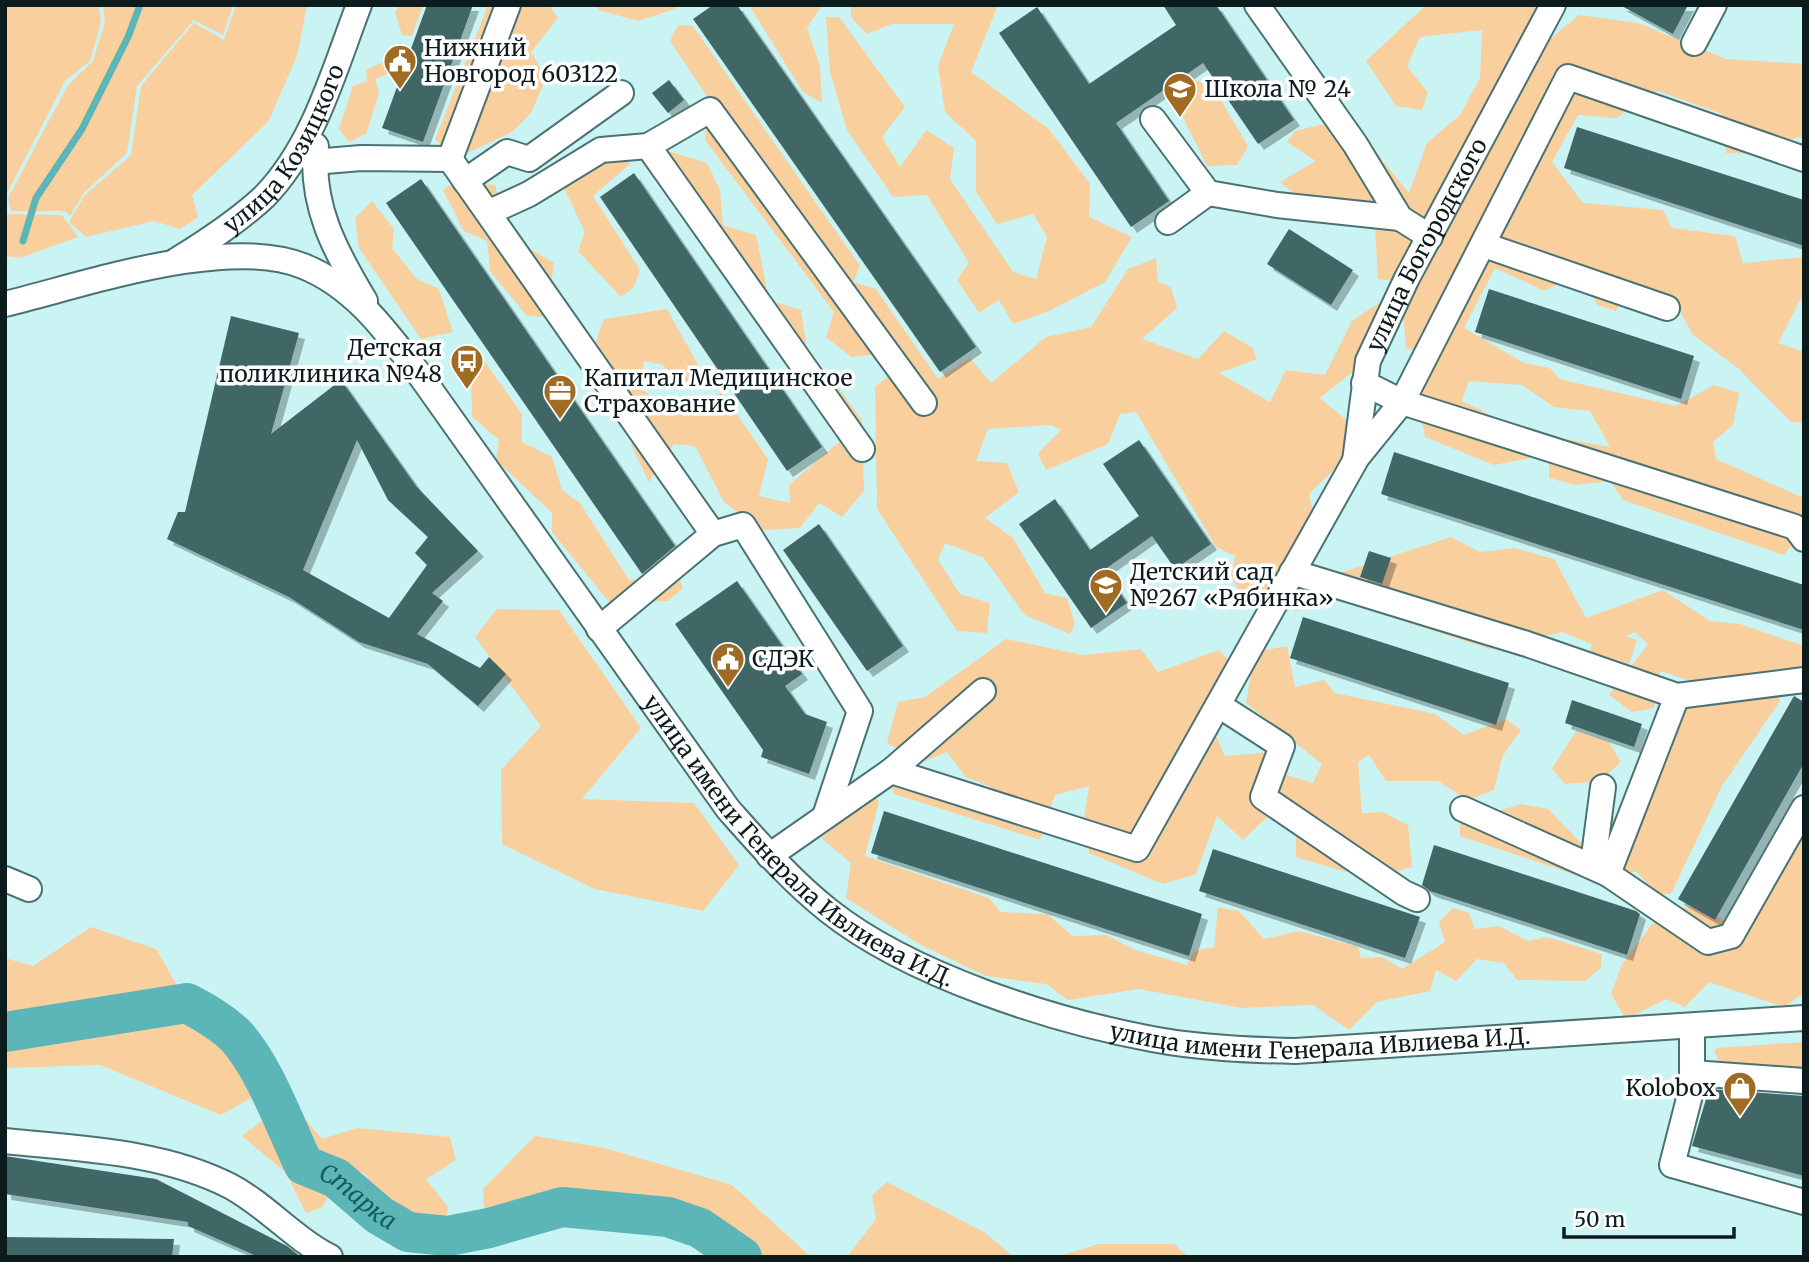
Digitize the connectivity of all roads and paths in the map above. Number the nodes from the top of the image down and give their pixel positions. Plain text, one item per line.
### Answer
1 (359, 5) edge
2 (508, 5) edge
3 (1257, 5) edge
4 (1553, 5) edge
5 (1714, 5) edge
6 (1694, 43) dead end
7 (621, 93) dead end
8 (320, 110) junction
9 (1153, 119) dead end
10 (648, 146) junction
11 (450, 159) junction
12 (1804, 159) edge
13 (314, 162) junction
14 (465, 181) junction
15 (1208, 193) junction
16 (490, 212) junction
17 (1400, 218) junction
18 (1168, 222) dead end
19 (1430, 237) junction
20 (1484, 245) junction
21 (173, 262) junction
22 (5, 304) edge
23 (1667, 308) dead end
24 (372, 313) junction
25 (1364, 383) junction
26 (1402, 402) junction
27 (924, 403) dead end
28 (862, 449) dead end
29 (1355, 461) junction
30 (1801, 528) edge
31 (713, 534) junction
32 (1292, 572) junction
33 (599, 629) junction
34 (1804, 680) edge
35 (983, 691) dead end
36 (1676, 696) junction
37 (1220, 706) junction
38 (891, 771) junction
39 (1603, 787) dead end
40 (1804, 808) edge
41 (1462, 809) dead end
42 (826, 813) junction
43 (769, 856) junction
44 (1604, 872) junction
45 (5, 879) edge
46 (29, 889) dead end
47 (1417, 899) dead end
48 (1804, 1018) edge
49 (1692, 1026) junction
50 (1692, 1073) junction
51 (1804, 1082) edge
52 (5, 1141) edge
53 (1804, 1202) edge
54 (330, 1257) edge

1 - 8 street, улица Козицкого
2 - 11 street
3 - 17 street
4 - 19 street, улица Богородского
5 - 6 street
7 - 14 street
8 - 13 street
8 - 21 street, улица Козицкого
9 - 15 street
10 - 16 street
10 - 27 street
10 - 28 street
11 - 13 street
11 - 14 street
12 - 20 street
13 - 24 street
14 - 16 street
15 - 17 street
15 - 18 street
16 - 31 street
17 - 19 street
19 - 25 street, улица Богородского
20 - 23 street
20 - 26 street
21 - 22 street, улица имени Генерала Ивлиева И.Д.
21 - 24 street, улица имени Генерала Ивлиева И.Д.
24 - 33 street, улица имени Генерала Ивлиева И.Д.
25 - 26 street
25 - 29 street, улица Богородского
26 - 29 street
26 - 30 street
29 - 32 street, улица Богородского
31 - 33 street
31 - 42 street
32 - 36 street
32 - 37 street, улица Богородского
33 - 43 street, улица имени Генерала Ивлиева И.Д.
34 - 36 street
35 - 38 street
36 - 44 street
37 - 38 street, улица Богородского
37 - 47 street
38 - 42 street
39 - 44 street
40 - 44 street
41 - 44 street
42 - 43 street
43 - 49 street, улица имени Генерала Ивлиева И.Д.
45 - 46 street
48 - 49 street, улица имени Генерала Ивлиева И.Д.
49 - 50 street
50 - 51 street
50 - 53 street
52 - 54 street

